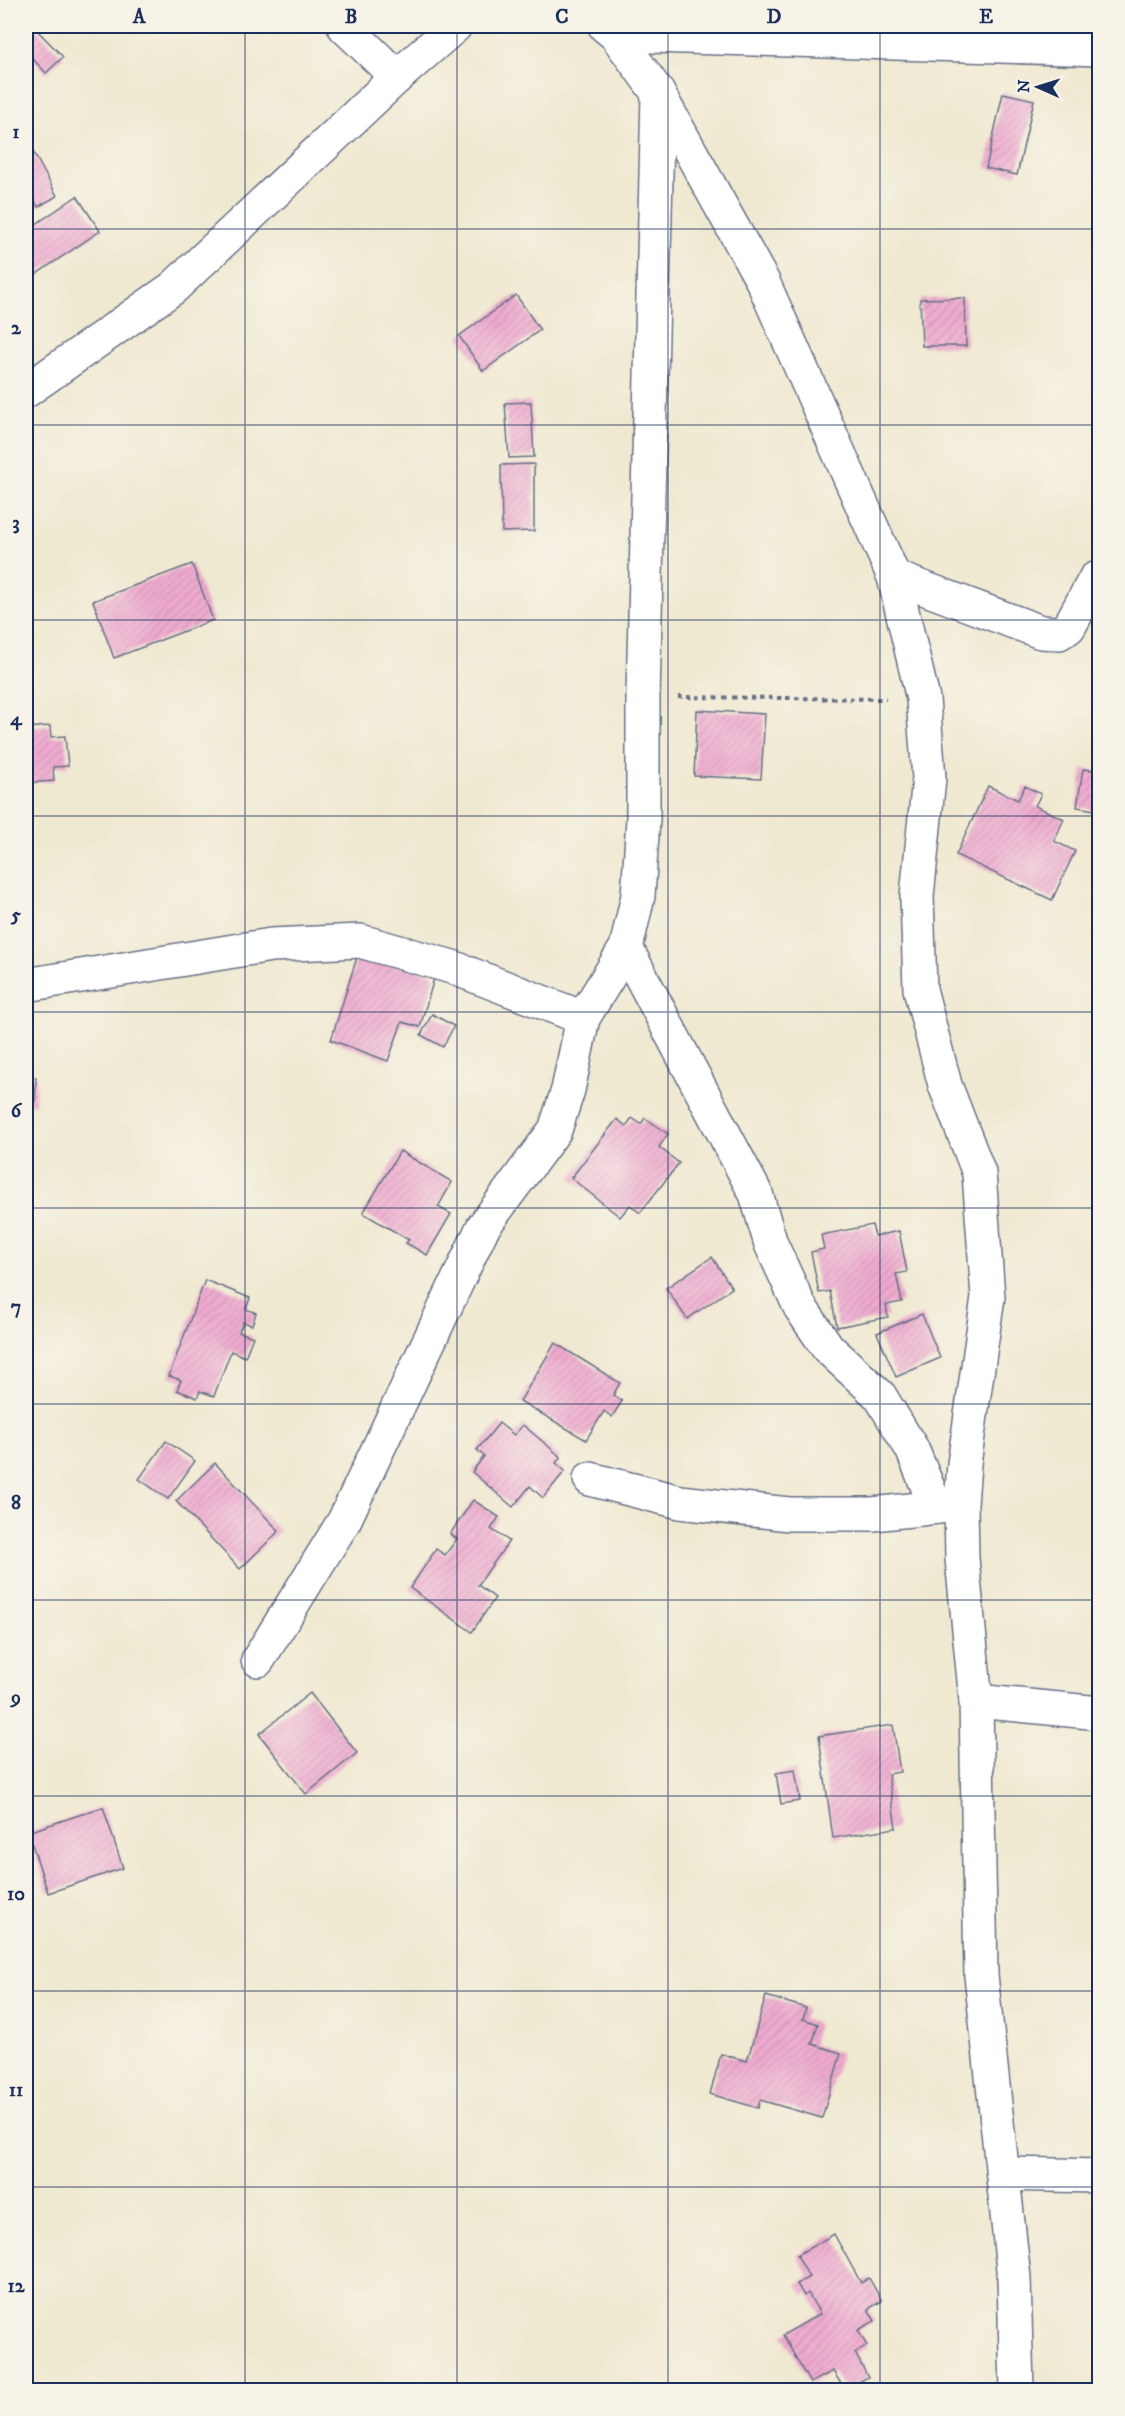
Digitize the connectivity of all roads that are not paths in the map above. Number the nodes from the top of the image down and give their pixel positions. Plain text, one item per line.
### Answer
1 (344, 26) edge
2 (455, 26) edge
3 (610, 30) edge
4 (1100, 49) edge
5 (397, 76) junction
6 (658, 93) junction
7 (26, 391) edge
8 (1100, 576) edge
9 (894, 577) junction
10 (626, 948) junction
11 (26, 985) edge
12 (584, 1018) junction
13 (590, 1479) dead end
14 (949, 1506) junction
15 (258, 1660) dead end
16 (976, 1701) junction
17 (1100, 1713) edge
18 (1003, 2174) junction
19 (1100, 2176) edge
20 (1017, 2391) edge

1 - 5 street
2 - 5 street
3 - 4 street
3 - 6 street
5 - 7 street
6 - 9 street
6 - 10 street
8 - 9 street
9 - 14 street
10 - 12 street
10 - 14 street
11 - 12 street
12 - 15 street
13 - 14 street
14 - 16 street
16 - 17 street
16 - 18 street
18 - 19 street
18 - 20 street

